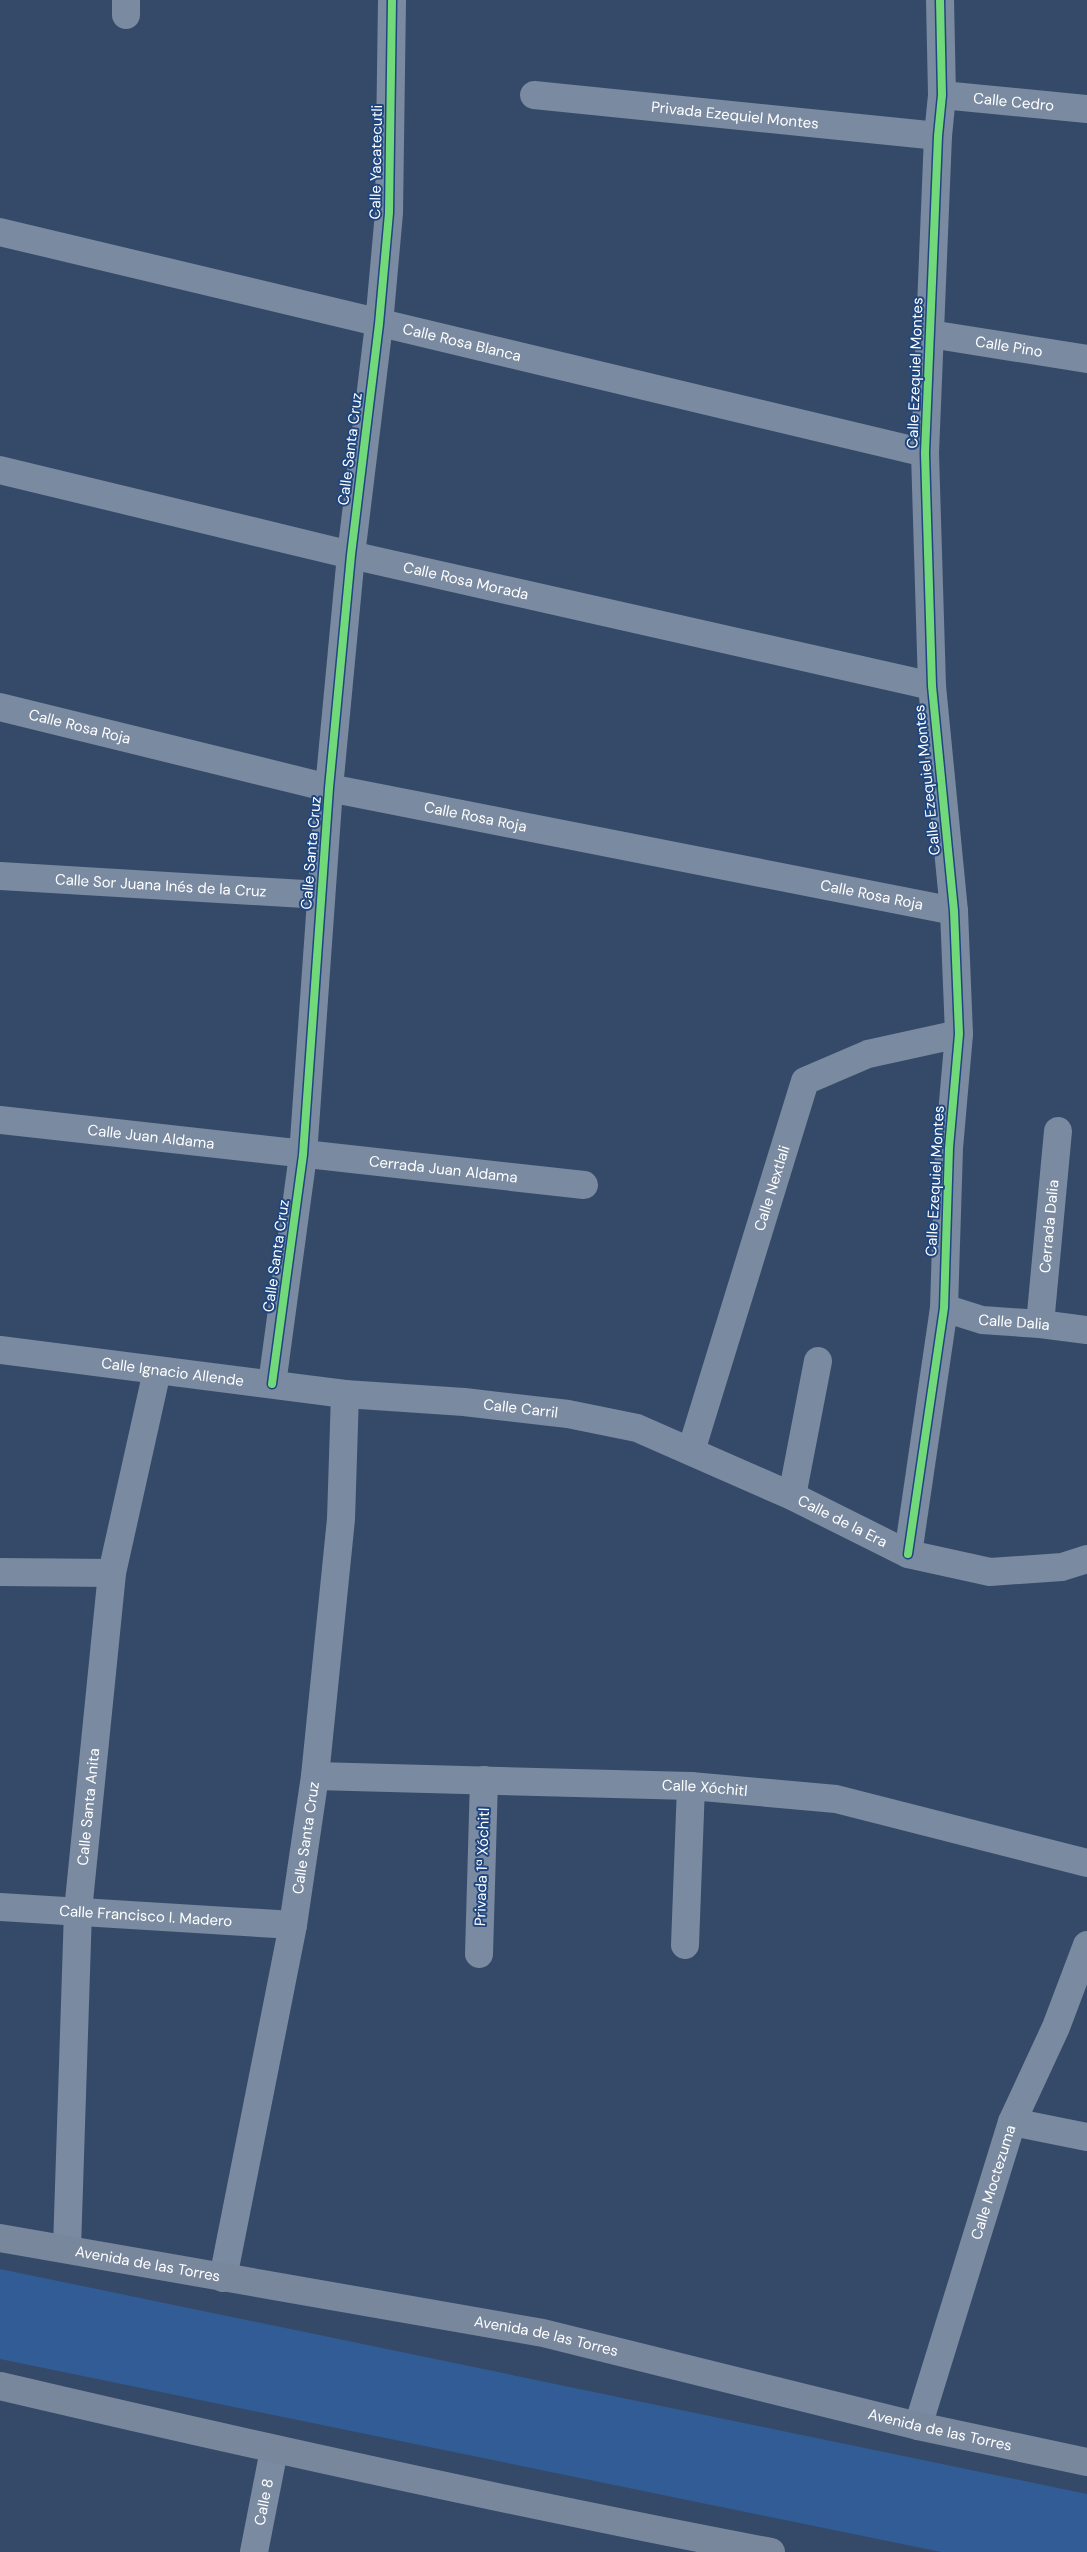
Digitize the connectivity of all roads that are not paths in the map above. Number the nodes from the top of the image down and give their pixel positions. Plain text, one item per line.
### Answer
1 (392, 0) edge
2 (940, 0) edge
3 (534, 95) dead end
4 (942, 95) junction
5 (1087, 109) edge
6 (938, 136) junction
7 (0, 232) edge
8 (379, 324) junction
9 (930, 334) junction
10 (1087, 359) edge
11 (925, 453) junction
12 (0, 470) edge
13 (351, 555) junction
14 (932, 686) junction
15 (0, 707) edge
16 (329, 788) junction
17 (0, 876) edge
18 (321, 895) junction
19 (954, 911) junction
20 (959, 1034) junction
21 (0, 1120) edge
22 (1058, 1131) dead end
23 (303, 1155) junction
24 (584, 1185) dead end
25 (944, 1308) junction
26 (1040, 1324) junction
27 (1087, 1330) edge
28 (0, 1350) edge
29 (818, 1361) dead end
30 (157, 1370) junction
31 (272, 1384) junction
32 (345, 1394) junction
33 (691, 1451) junction
34 (792, 1496) junction
35 (908, 1554) junction
36 (1087, 1559) edge
37 (0, 1572) edge
38 (112, 1573) junction
39 (315, 1776) junction
40 (484, 1780) junction
41 (691, 1786) junction
42 (1087, 1863) edge
43 (0, 1907) edge
44 (78, 1911) junction
45 (293, 1925) junction
46 (685, 1945) dead end
47 (1087, 1945) edge
48 (479, 1954) dead end
49 (1012, 2122) junction
50 (1087, 2137) edge
51 (0, 2238) edge
52 (67, 2248) junction
53 (223, 2278) junction
54 (0, 2386) edge
55 (918, 2426) junction
56 (274, 2450) junction
57 (1087, 2462) edge
58 (691, 2544) edge
59 (254, 2552) edge
60 (771, 2552) edge

1 - 8 street, Calle Yacatecutli
2 - 4 street, Calle Ezequiel Montes
3 - 6 street, Privada Ezequiel Montes
4 - 5 street, Calle Cedro
4 - 6 street, Calle Ezequiel Montes
6 - 9 street, Calle Ezequiel Montes
7 - 8 street, Calle Rosa Blanca
8 - 11 street, Calle Rosa Blanca
8 - 13 street, Calle Santa Cruz
9 - 10 street, Calle Pino
9 - 11 street, Calle Ezequiel Montes
11 - 14 street, Calle Ezequiel Montes
12 - 13 street, Calle Rosa Morada
13 - 14 street, Calle Rosa Morada
13 - 16 street, Calle Santa Cruz
14 - 19 street, Calle Ezequiel Montes
15 - 16 street, Calle Rosa Roja
16 - 18 street, Calle Santa Cruz
16 - 19 street, Calle Rosa Roja
17 - 18 street, Calle Sor Juana Inés de la Cruz
18 - 23 street, Calle Santa Cruz
19 - 20 street, Calle Ezequiel Montes
20 - 25 street, Calle Ezequiel Montes
20 - 33 street, Calle Nextlali
21 - 23 street, Calle Juan Aldama
22 - 26 street, Cerrada Dalia
23 - 24 street, Cerrada Juan Aldama
23 - 31 street, Calle Santa Cruz
25 - 26 street, Calle Dalia
25 - 35 street, Calle Ezequiel Montes
26 - 27 street, Calle Dalia
28 - 30 street, Calle Ignacio Allende
29 - 34 street
30 - 31 street, Calle Ignacio Allende
30 - 38 street, Calle Santa Anita
31 - 32 street, Calle Ignacio Allende
32 - 33 street, Calle Carril
32 - 39 street, Calle Santa Cruz
33 - 34 street, Calle de la Era
34 - 35 street, Calle de la Era
35 - 36 street, Calle de la Era
37 - 38 street
38 - 44 street, Calle Santa Anita
39 - 40 street, Calle Xóchitl
39 - 45 street, Calle Santa Cruz
40 - 41 street, Calle Xóchitl
40 - 48 street, Privada 1ª Xóchitl
41 - 42 street, Calle Xóchitl
41 - 46 street
43 - 44 street, Calle Francisco I. Madero
44 - 45 street, Calle Francisco I. Madero
44 - 52 street, Calle Santa Anita
45 - 53 street, Calle Santa Cruz
47 - 49 street, Calle Moctezuma
49 - 50 street
49 - 55 street, Calle Moctezuma
51 - 52 main road, Avenida de las Torres
52 - 53 main road, Avenida de las Torres
53 - 55 main road, Avenida de las Torres
54 - 56 main road
55 - 57 main road, Avenida de las Torres
56 - 58 main road
56 - 59 street, Calle 8
58 - 60 main road

